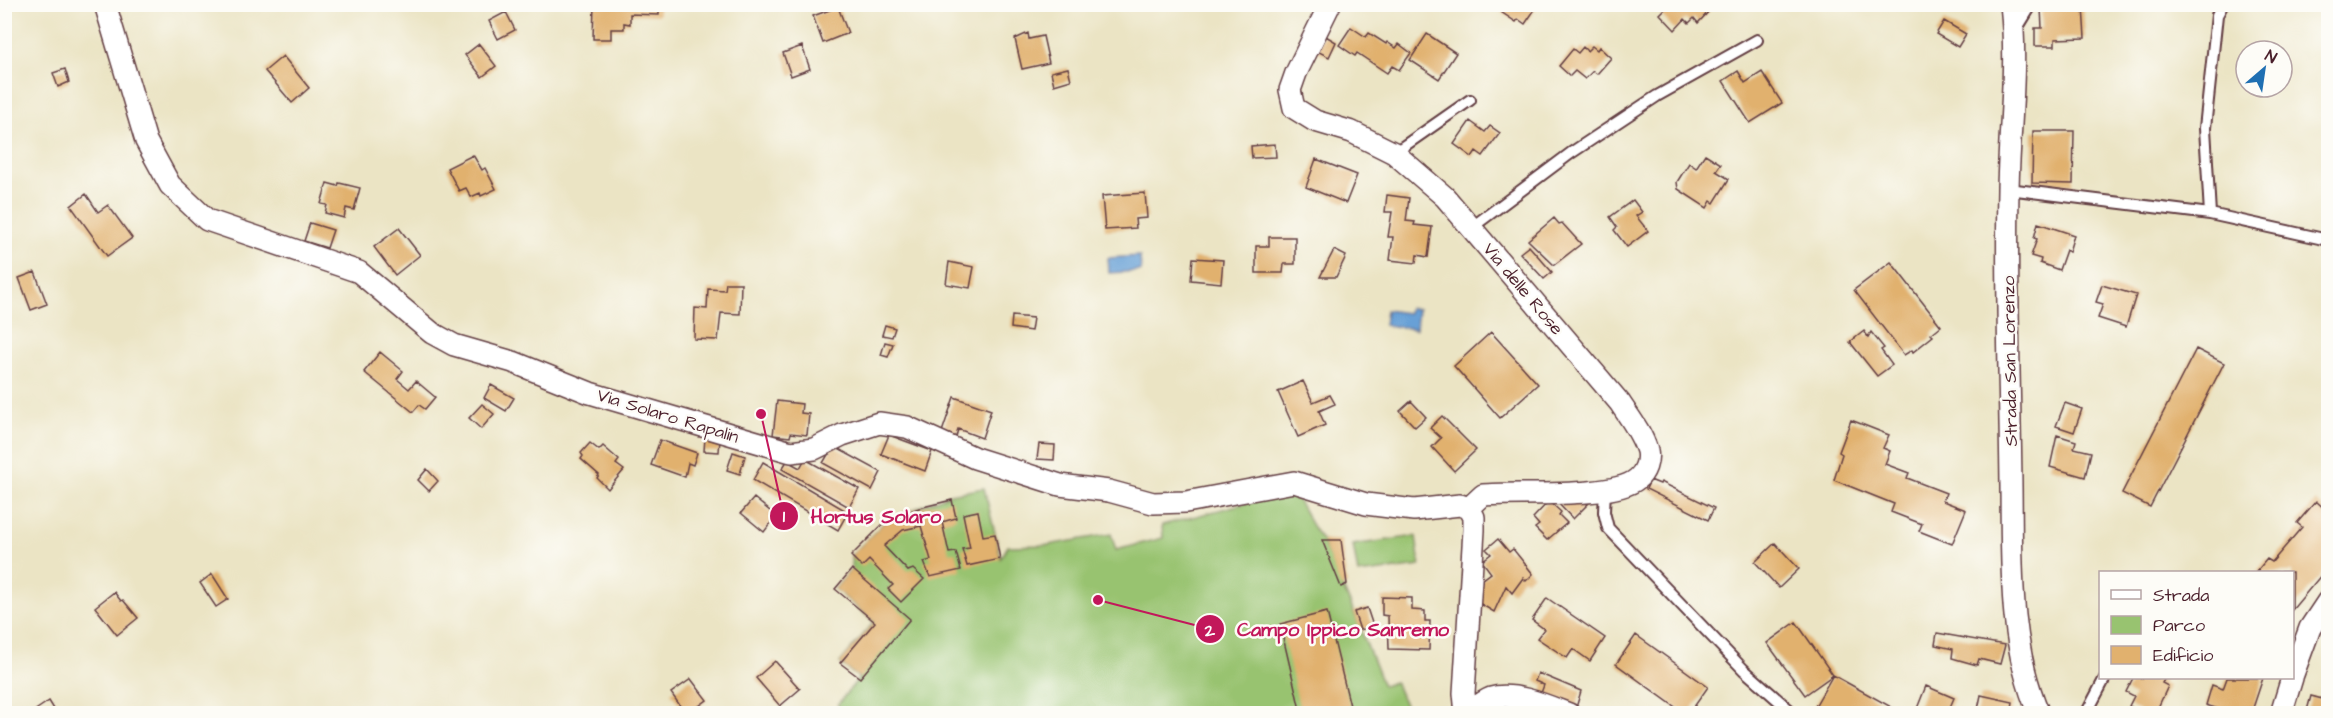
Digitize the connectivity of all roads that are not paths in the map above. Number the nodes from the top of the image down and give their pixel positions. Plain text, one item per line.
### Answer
1 (105, 4) edge
2 (1330, 4) edge
3 (2011, 4) edge
4 (2032, 4) edge
5 (2223, 4) edge
6 (2013, 34) junction
7 (1756, 40) dead end
8 (1470, 100) dead end
9 (1394, 153) junction
10 (2008, 189) junction
11 (2210, 214) junction
12 (1471, 228) junction
13 (2328, 240) edge
14 (1605, 489) junction
15 (1469, 508) junction
16 (2328, 601) edge
17 (2294, 672) edge
18 (2104, 679) edge
19 (2291, 679) edge
20 (1466, 714) edge
21 (1569, 714) edge
22 (1794, 714) edge
23 (2039, 714) edge
24 (2086, 714) edge
25 (2281, 714) edge

1 - 15 street, Via Solaro Rapalin
2 - 9 street, Via delle Rose
3 - 6 street, Strada San Lorenzo
4 - 6 lane
5 - 11 lane
6 - 10 street, Strada San Lorenzo
7 - 12 lane
8 - 9 lane
9 - 12 street, Via delle Rose
10 - 11 lane
10 - 23 street, Strada San Lorenzo
11 - 13 lane
12 - 14 street, Via delle Rose
14 - 15 street, Via delle Rose
14 - 22 lane
15 - 20 street
16 - 17 street
18 - 24 lane
19 - 25 street
20 - 21 street

